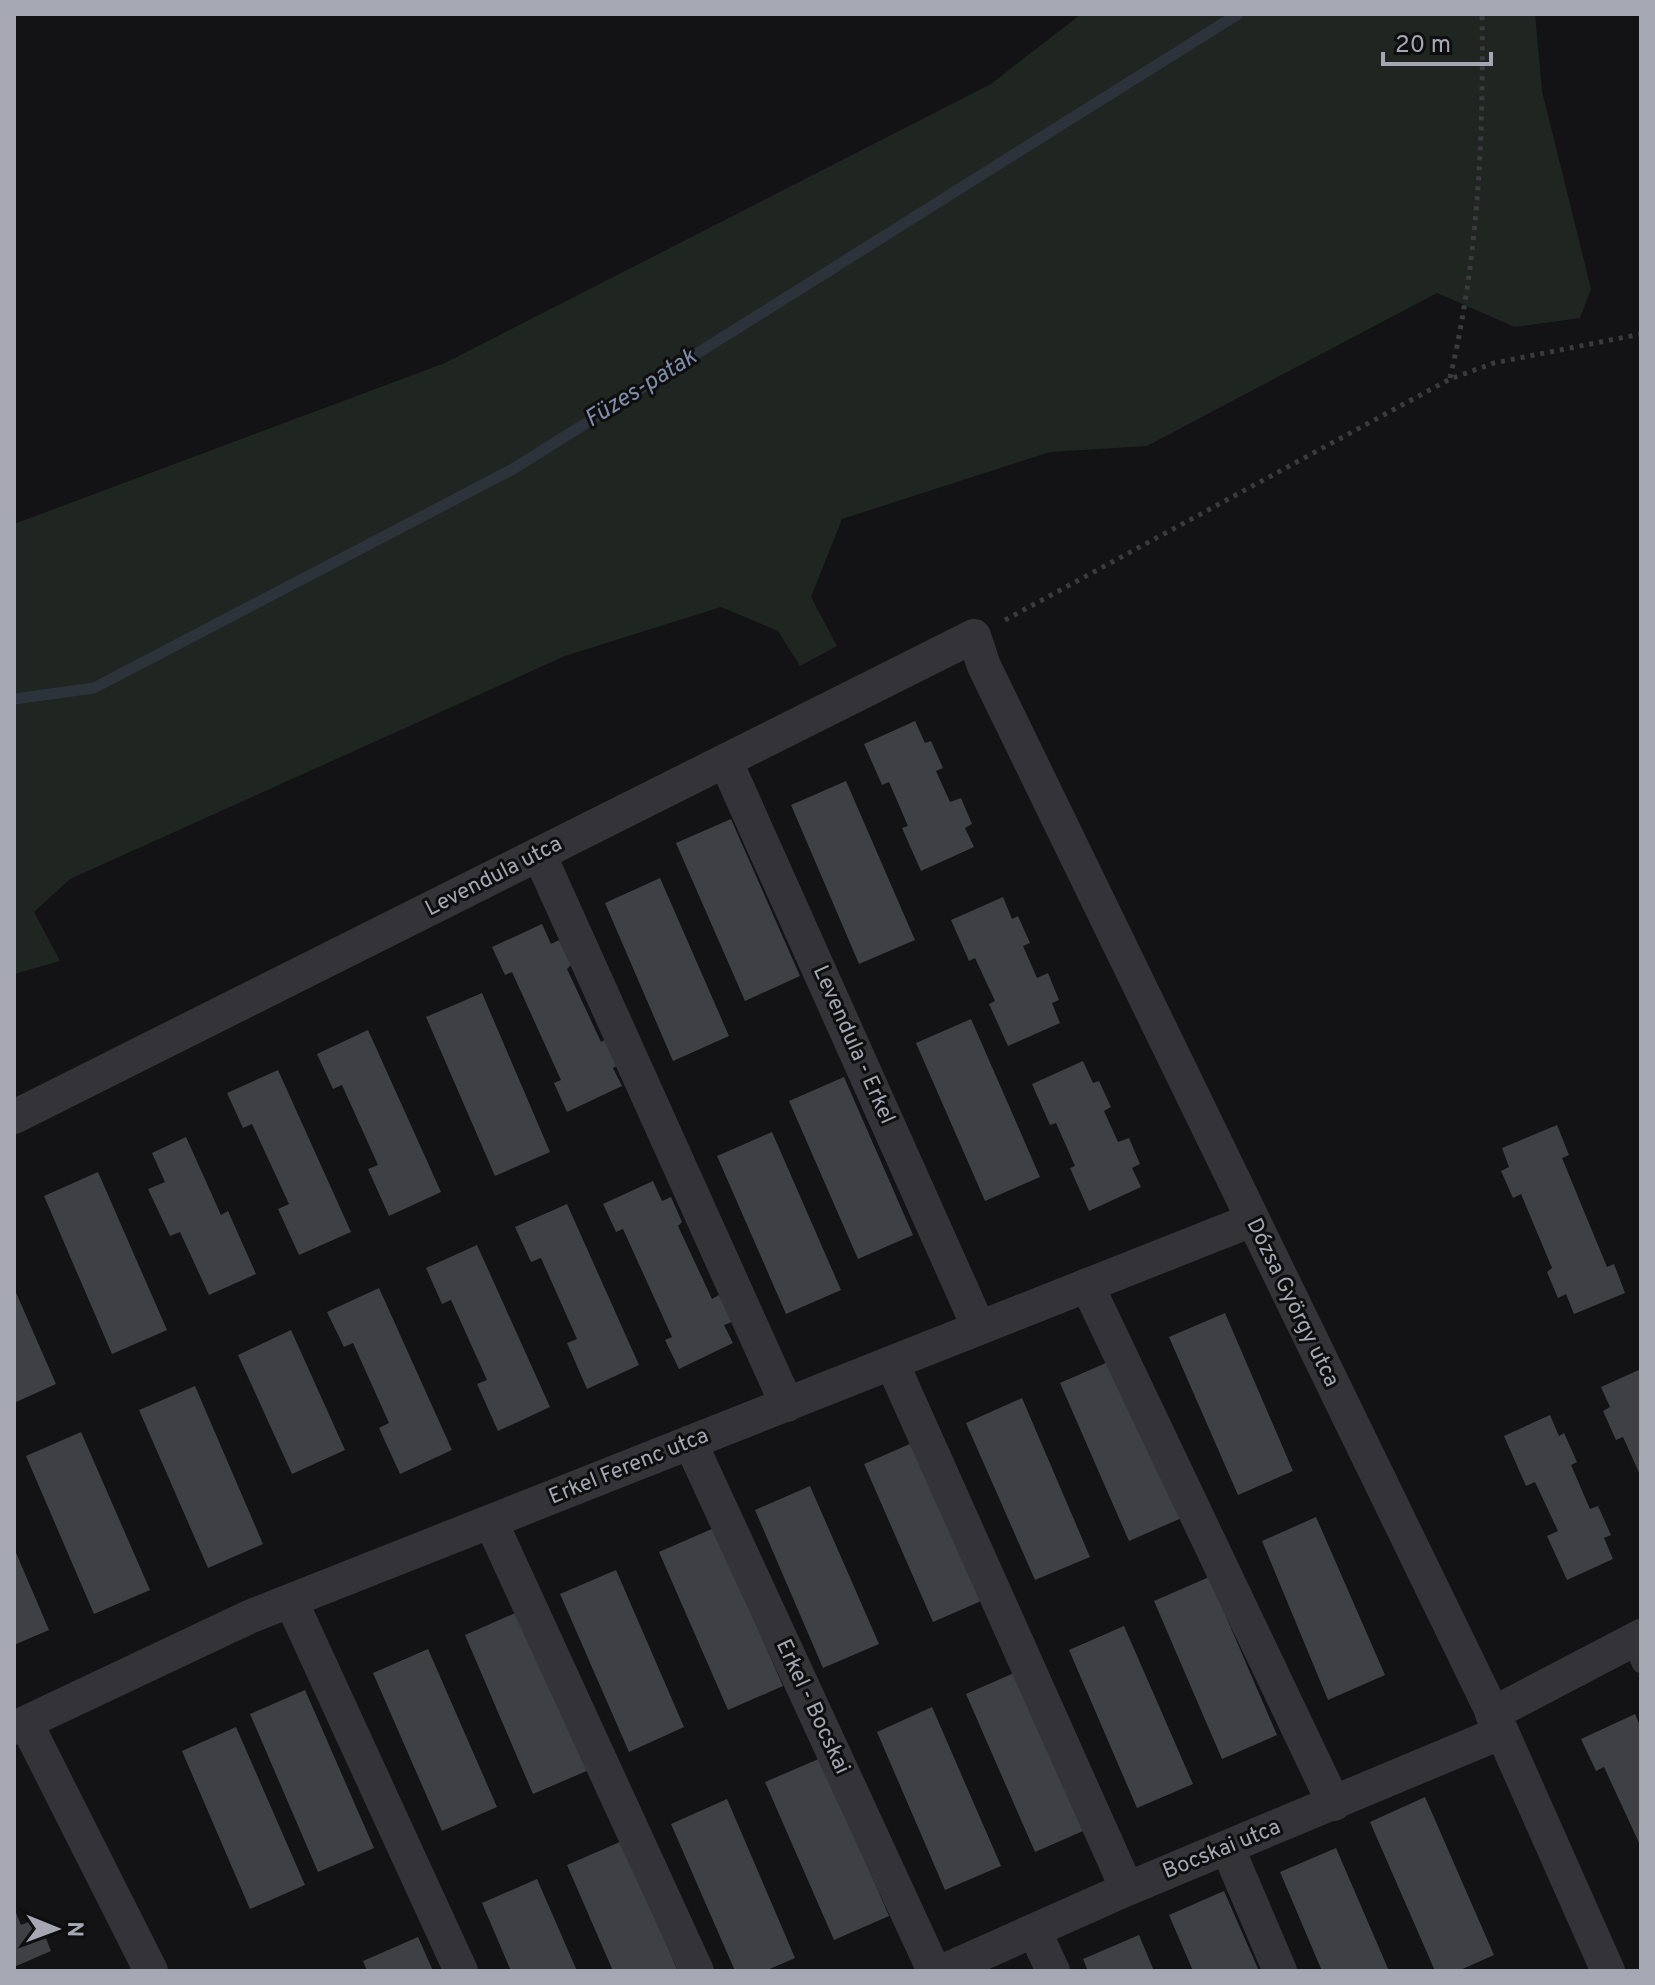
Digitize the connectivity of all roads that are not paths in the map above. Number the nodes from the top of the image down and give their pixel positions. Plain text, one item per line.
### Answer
1 (974, 636) joint
2 (726, 762) junction
3 (539, 854) junction
4 (14, 1117) edge
5 (1252, 1220) junction
6 (1087, 1285) junction
7 (979, 1328) junction
8 (892, 1363) junction
9 (787, 1405) junction
10 (690, 1442) junction
11 (491, 1522) junction
12 (291, 1601) junction
13 (1638, 1648) edge
14 (1497, 1723) junction
15 (20, 1727) edge
16 (1334, 1804) junction
17 (1228, 1849) junction
18 (1127, 1889) junction
19 (1035, 1932) junction
20 (151, 1971) edge
21 (461, 1971) edge
22 (697, 1971) edge
23 (934, 1971) edge
24 (943, 1971) edge
25 (1053, 1971) edge
26 (1280, 1971) edge
27 (1608, 1971) edge

1 - 2 street, Levendula utca
1 - 5 street, Dózsa György utca
2 - 3 street, Levendula utca
2 - 7 street, Levendula - Erkel
3 - 4 street, Levendula utca
3 - 9 street
5 - 6 street, Erkel Ferenc utca
5 - 14 street, Dózsa György utca
6 - 7 street, Erkel Ferenc utca
6 - 16 street
7 - 8 street, Erkel Ferenc utca
8 - 9 street, Erkel Ferenc utca
8 - 18 street
9 - 10 street, Erkel Ferenc utca
10 - 11 street, Erkel Ferenc utca
10 - 23 street, Erkel - Bocskai
11 - 12 street, Erkel Ferenc utca
11 - 22 street
12 - 15 street, Erkel Ferenc utca
12 - 21 street
13 - 14 street, Bocskai utca
14 - 16 street, Bocskai utca
14 - 27 street, Dózsa György utca
15 - 20 street
16 - 17 street, Bocskai utca
17 - 18 street, Bocskai utca
17 - 26 street
18 - 19 street, Bocskai utca
19 - 24 street, Bocskai utca
19 - 25 street

